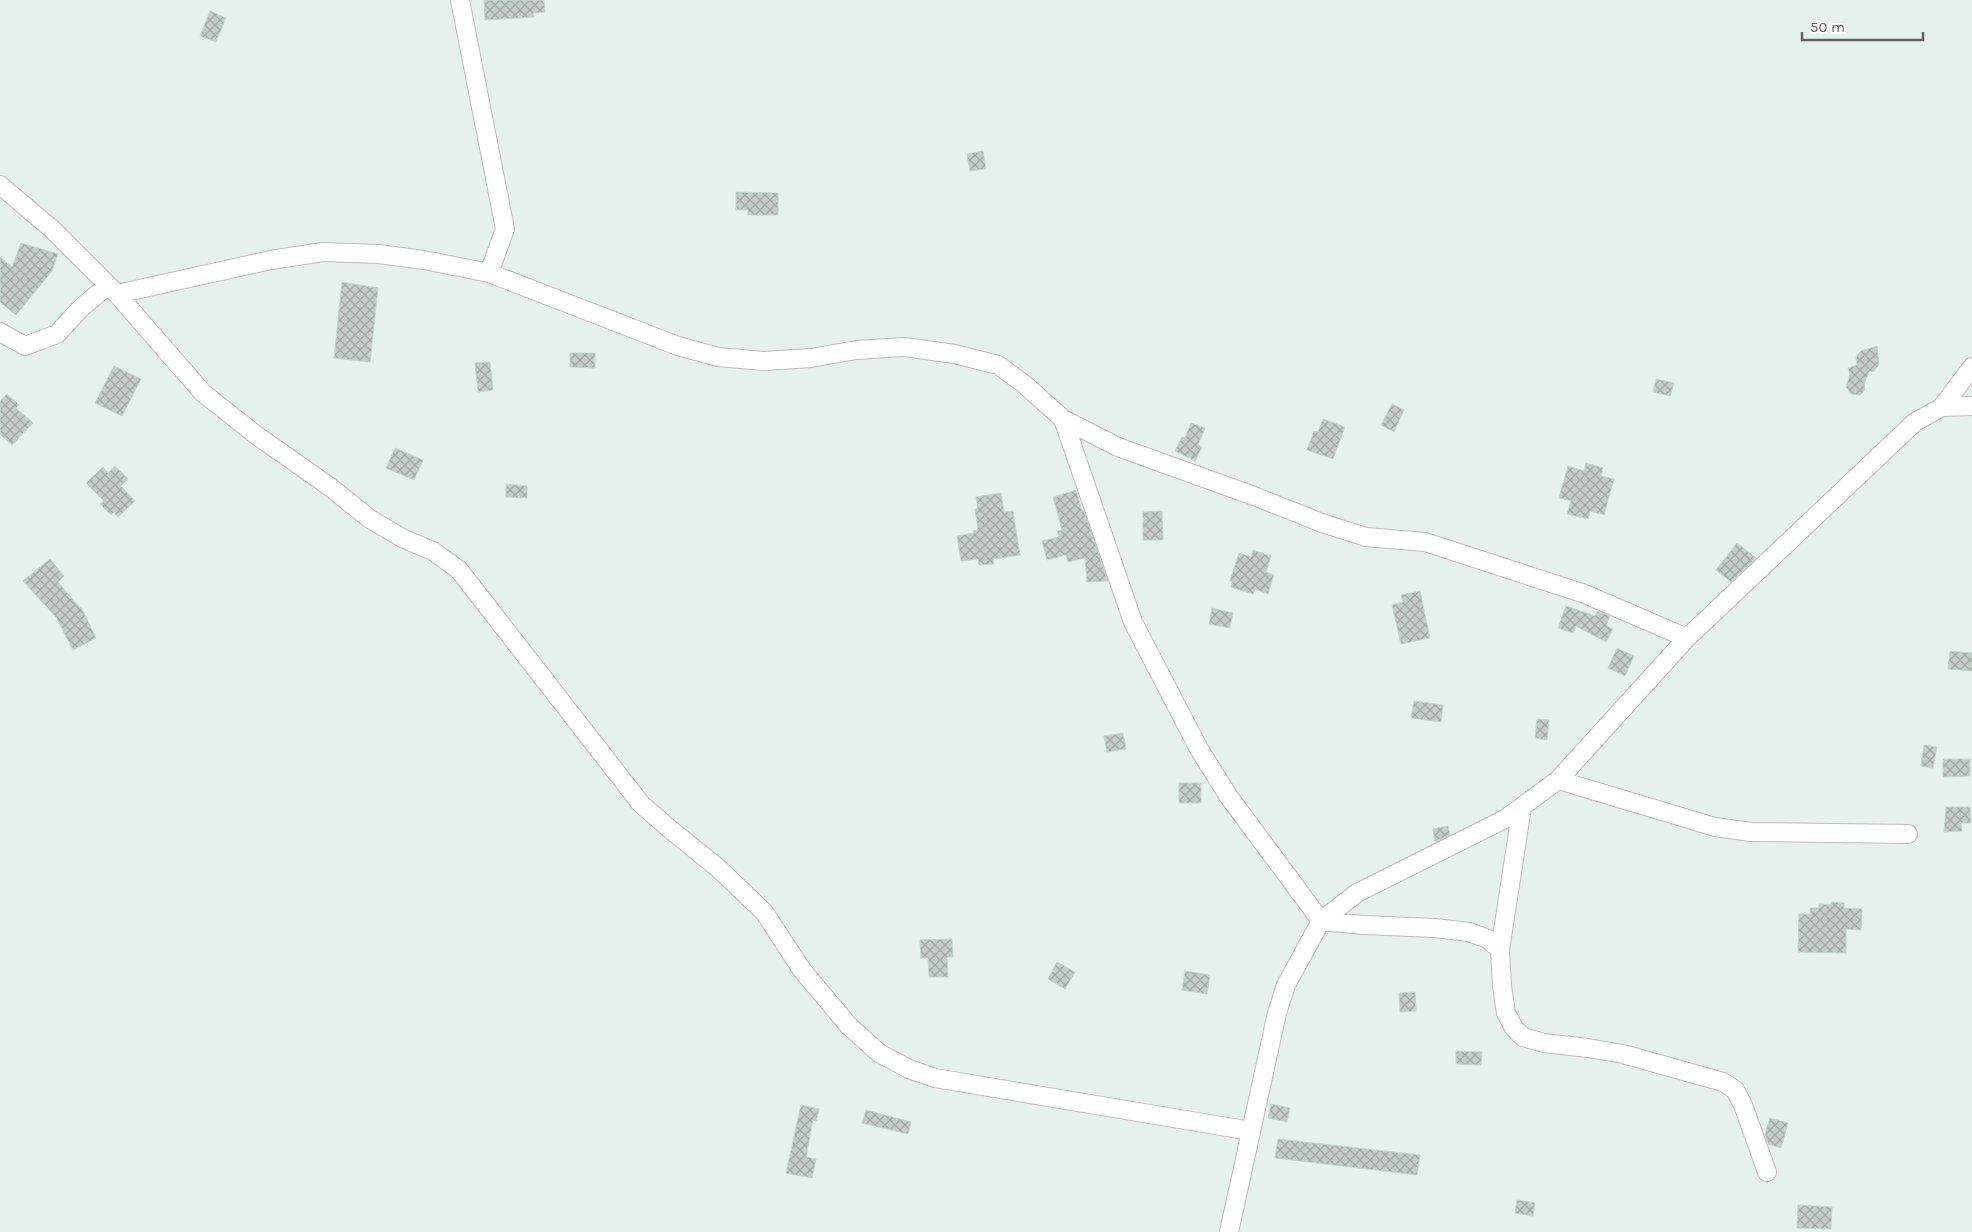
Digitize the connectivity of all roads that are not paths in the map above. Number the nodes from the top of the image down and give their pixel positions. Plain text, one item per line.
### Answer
1 (460, 0) edge
2 (0, 186) edge
3 (489, 273) junction
4 (113, 290) junction
5 (0, 332) edge
6 (1972, 368) edge
7 (1972, 406) edge
8 (1942, 407) junction
9 (1063, 419) junction
10 (1687, 638) junction
11 (1558, 780) junction
12 (1522, 807) junction
13 (1908, 834) dead end
14 (1321, 921) junction
15 (1500, 950) junction
16 (1251, 1131) junction
17 (1767, 1172) dead end
18 (1229, 1232) edge

1 - 3 street
2 - 4 street
3 - 4 street
3 - 9 street
4 - 5 street
4 - 16 street
6 - 8 street
7 - 8 street
8 - 10 street
9 - 10 street
9 - 14 street
10 - 11 street
11 - 12 street
11 - 13 street
12 - 14 street
12 - 15 street
14 - 15 street
14 - 16 street
15 - 17 street
16 - 18 street

